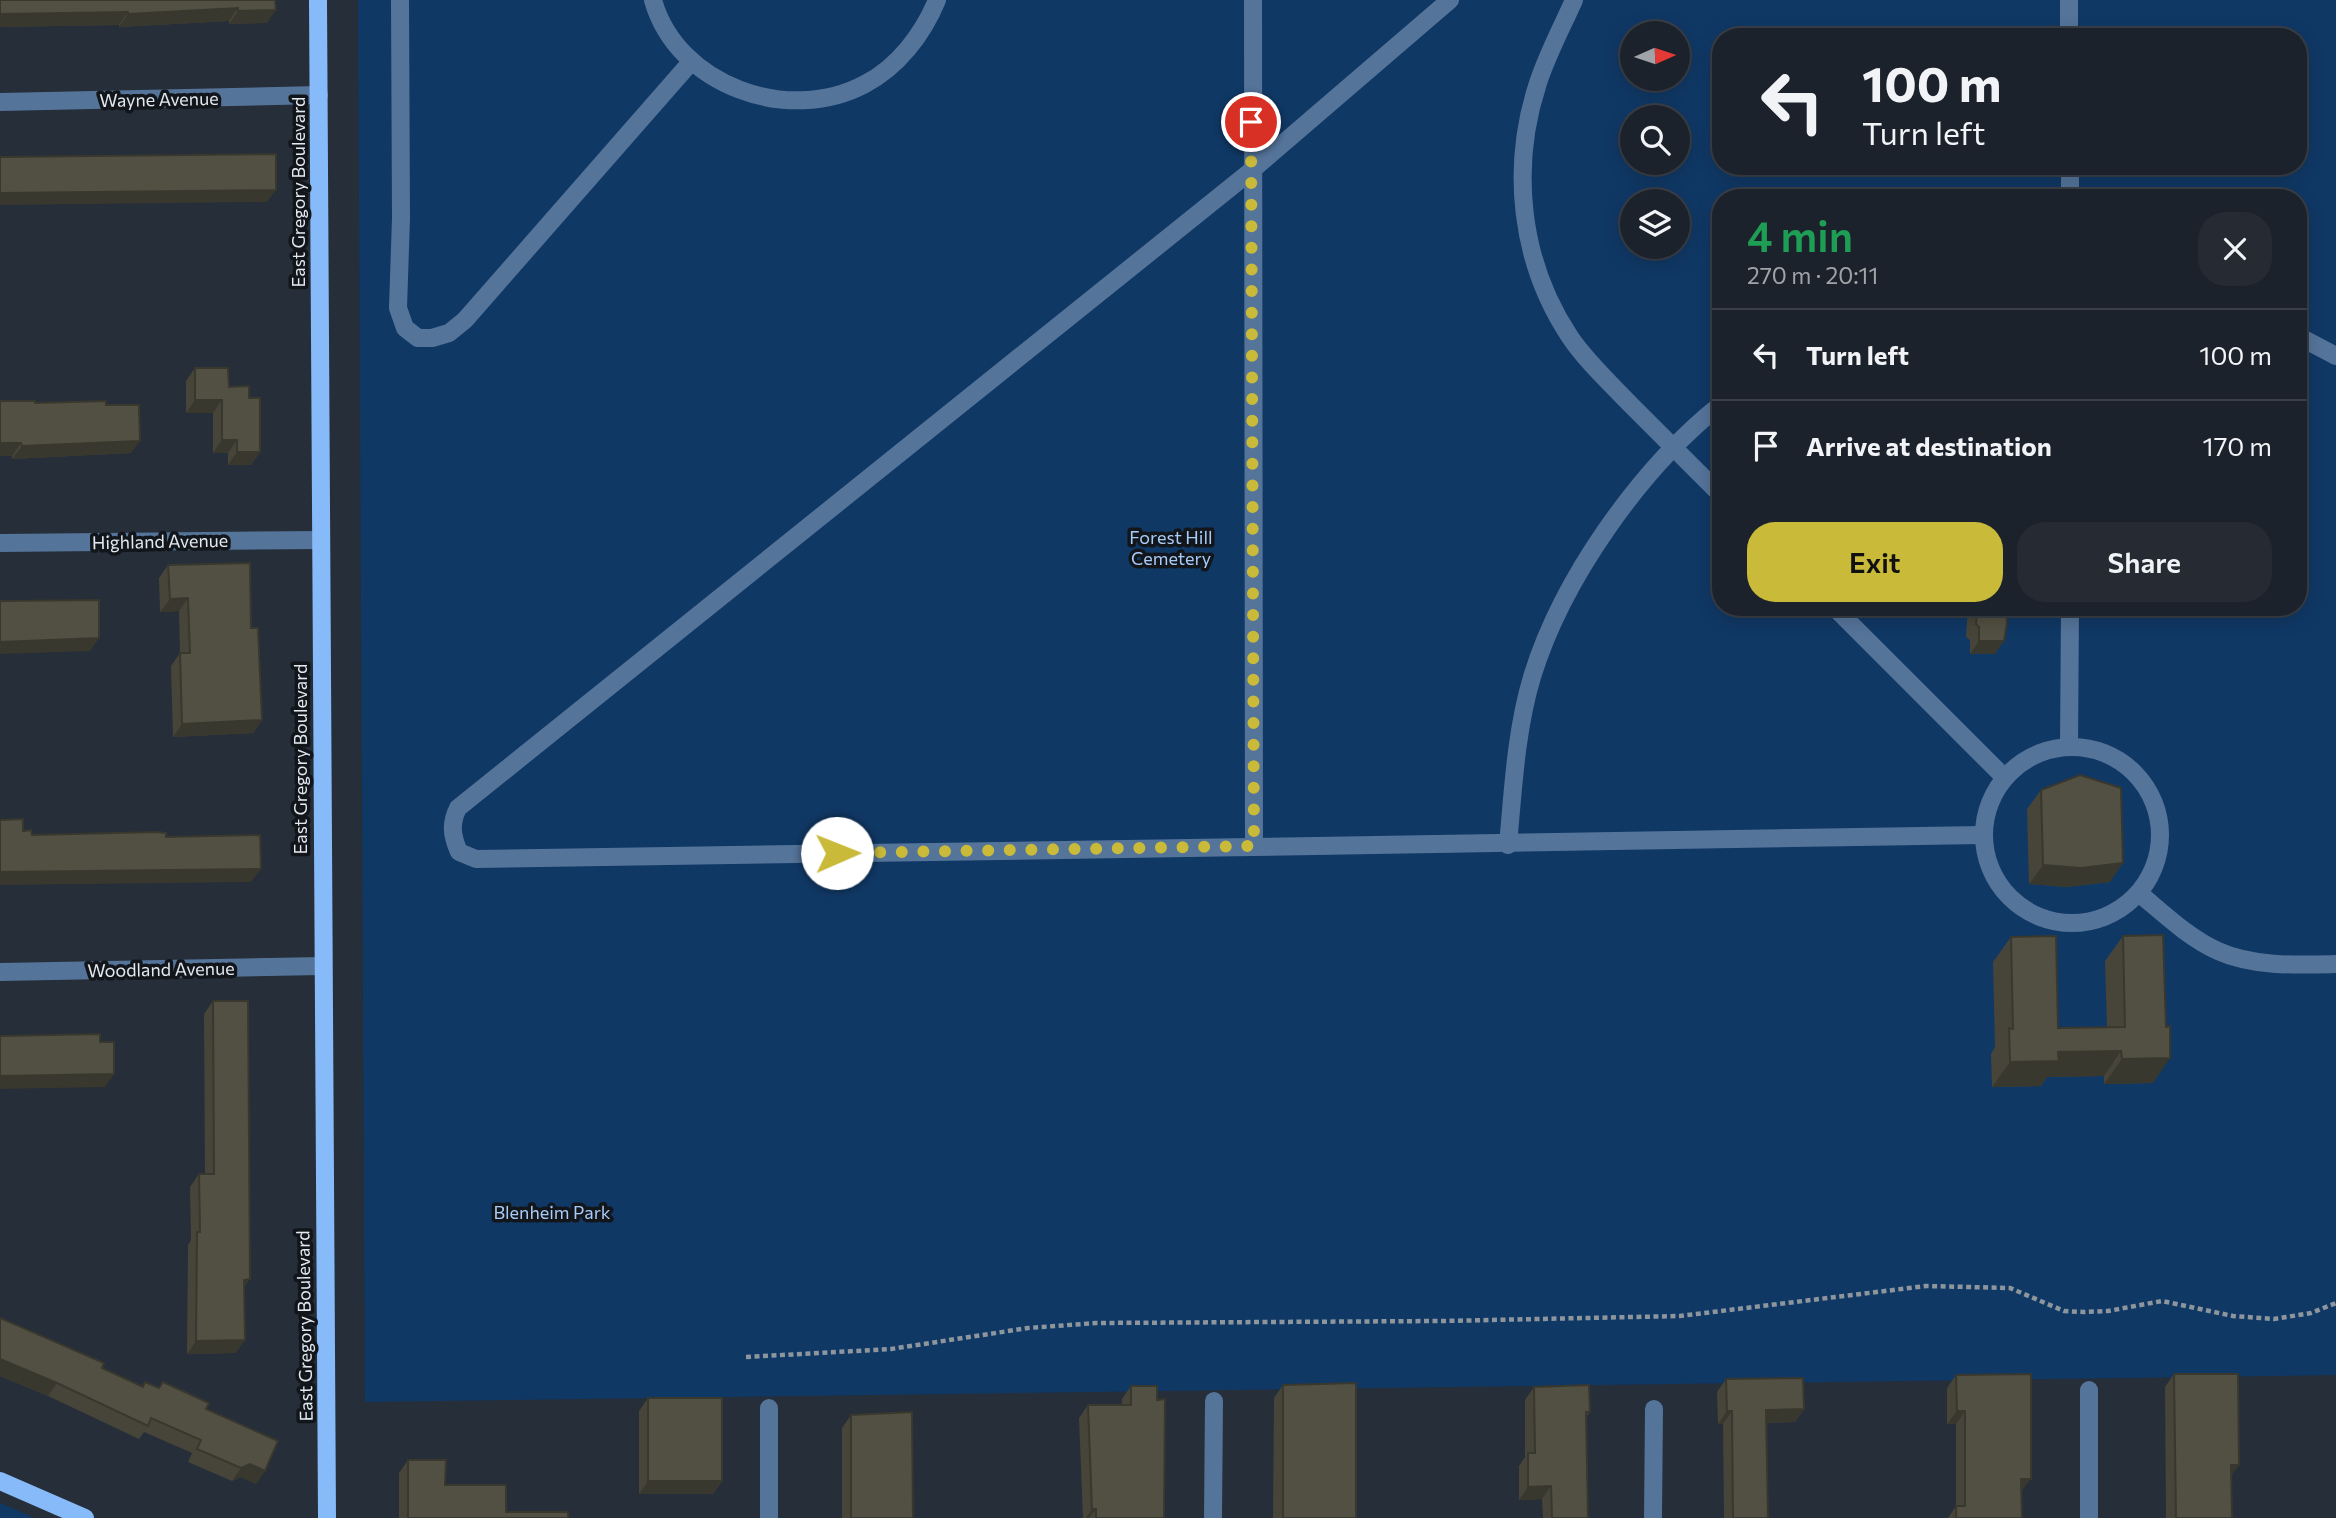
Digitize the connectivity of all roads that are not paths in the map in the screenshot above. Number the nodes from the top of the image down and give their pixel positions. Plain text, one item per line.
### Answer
1 (318, 0) edge
2 (400, 0) edge
3 (653, 0) edge
4 (937, 0) edge
5 (1253, 0) edge
6 (1450, 0) edge
7 (1574, 0) edge
8 (2069, 0) edge
9 (2069, 28) edge
10 (691, 62) junction
11 (318, 95) junction
12 (0, 102) edge
13 (1251, 171) junction
14 (2307, 341) edge
15 (2336, 356) edge
16 (1712, 412) edge
17 (1674, 448) junction
18 (1712, 486) edge
19 (320, 540) junction
20 (0, 543) edge
21 (1843, 616) edge
22 (2070, 616) edge
23 (2069, 746) junction
24 (2006, 778) junction
25 (1983, 835) junction
26 (1508, 845) junction
27 (1254, 846) junction
28 (2140, 894) junction
29 (2336, 964) edge
30 (322, 966) junction
31 (0, 972) edge
32 (2089, 1390) dead end
33 (1214, 1401) dead end
34 (769, 1408) dead end
35 (1654, 1409) dead end
36 (0, 1481) edge
37 (85, 1518) edge
38 (327, 1518) edge
39 (769, 1518) edge
40 (1213, 1518) edge
41 (1654, 1518) edge
42 (2089, 1518) edge

1 - 11 main road, East Gregory Boulevard
2 - 10 street
3 - 10 street
4 - 10 street
5 - 13 street
6 - 13 street
7 - 17 street
8 - 9 street
11 - 12 street, Wayne Avenue
11 - 19 main road, East Gregory Boulevard
13 - 27 street
13 - 27 street
14 - 15 street
16 - 17 street
17 - 18 street
17 - 26 street
19 - 20 street, Highland Avenue
19 - 30 main road, East Gregory Boulevard
21 - 24 street
22 - 23 street
23 - 24 street
23 - 28 street
24 - 25 street
25 - 26 street
25 - 28 street
26 - 27 street
28 - 29 street
30 - 31 street, Woodland Avenue
30 - 38 main road, East Gregory Boulevard
32 - 42 street
33 - 40 street
34 - 39 street
35 - 41 street
36 - 37 main road

